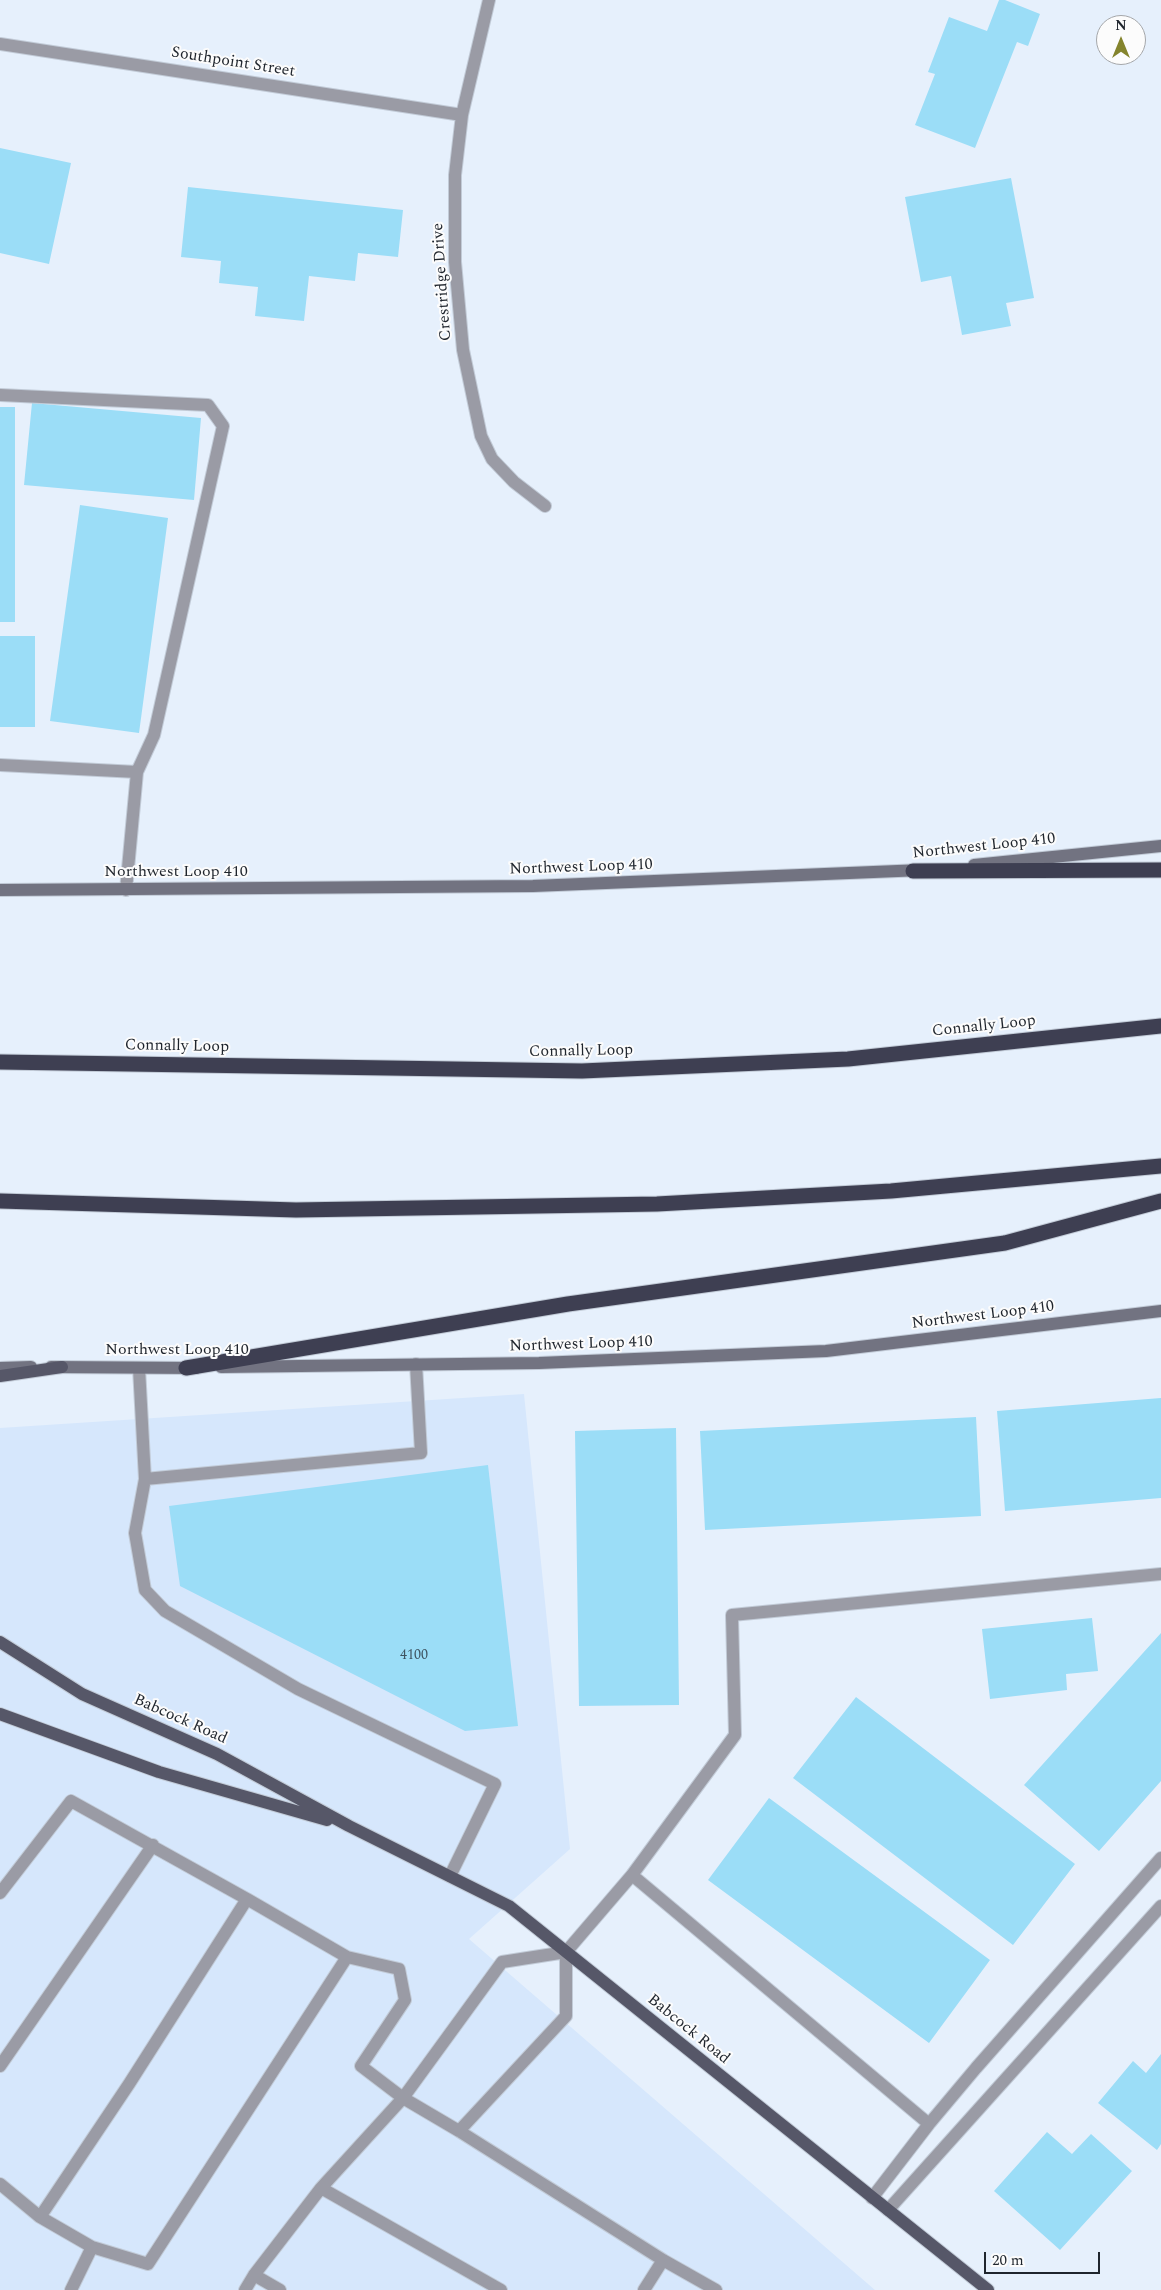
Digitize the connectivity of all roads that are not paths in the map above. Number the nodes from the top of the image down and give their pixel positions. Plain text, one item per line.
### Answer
1 (489, 0) edge
2 (0, 44) edge
3 (462, 115) junction
4 (0, 395) edge
5 (545, 506) dead end
6 (0, 765) edge
7 (137, 772) junction
8 (1161, 846) edge
9 (1161, 870) edge
10 (913, 871) junction
11 (0, 890) edge
12 (126, 890) junction
13 (1161, 1026) edge
14 (0, 1062) edge
15 (1161, 1166) edge
16 (0, 1201) edge
17 (1161, 1201) edge
18 (1161, 1311) edge
19 (416, 1364) junction
20 (62, 1367) junction
21 (0, 1368) edge
22 (139, 1368) junction
23 (186, 1368) junction
24 (0, 1376) edge
25 (145, 1479) junction
26 (1161, 1574) edge
27 (0, 1642) edge
28 (0, 1714) edge
29 (349, 1826) junction
30 (152, 1845) junction
31 (1161, 1858) edge
32 (632, 1875) junction
33 (450, 1876) junction
34 (0, 1893) edge
35 (247, 1899) junction
36 (1161, 1906) edge
37 (566, 1952) junction
38 (347, 1957) junction
39 (0, 2066) edge
40 (403, 2098) junction
41 (929, 2124) junction
42 (459, 2131) junction
43 (0, 2184) edge
44 (321, 2188) junction
45 (872, 2198) junction
46 (888, 2210) junction
47 (40, 2217) junction
48 (92, 2247) junction
49 (663, 2260) junction
50 (254, 2275) junction
51 (71, 2290) edge
52 (245, 2290) edge
53 (280, 2290) edge
54 (501, 2290) edge
55 (644, 2290) edge
56 (716, 2290) edge
57 (988, 2290) edge

1 - 3 street, Crestridge Drive
2 - 3 street, Southpoint Street
3 - 5 street, Crestridge Drive
4 - 7 street
6 - 7 street
7 - 12 street
8 - 10 main road, Northwest Loop 410
9 - 10 highway
10 - 12 main road, Northwest Loop 410
11 - 12 main road, Northwest Loop 410
13 - 14 highway, Connally Loop
15 - 16 highway
17 - 23 highway
18 - 19 main road, Northwest Loop 410
19 - 23 main road, Northwest Loop 410
19 - 25 street
20 - 21 main road, Northwest Loop 410
20 - 22 main road, Northwest Loop 410
20 - 24 main road
22 - 23 main road, Northwest Loop 410
22 - 25 street
25 - 33 street
26 - 32 street
27 - 29 main road, Babcock Road
28 - 29 main road, Babcock Road
29 - 33 main road, Babcock Road
30 - 34 street
30 - 35 street
30 - 39 street
31 - 41 street
32 - 37 street
32 - 41 street
33 - 37 main road, Babcock Road
35 - 38 street
35 - 47 street
36 - 46 street
37 - 40 street
37 - 42 street
37 - 45 main road, Babcock Road
38 - 40 street
38 - 48 street
40 - 42 street
40 - 44 street
41 - 45 street
42 - 49 street
43 - 47 street
44 - 50 street
44 - 54 street
45 - 46 main road, Babcock Road
46 - 57 main road, Babcock Road
47 - 48 street
48 - 51 street
49 - 55 street
49 - 56 street
50 - 52 street
50 - 53 street

